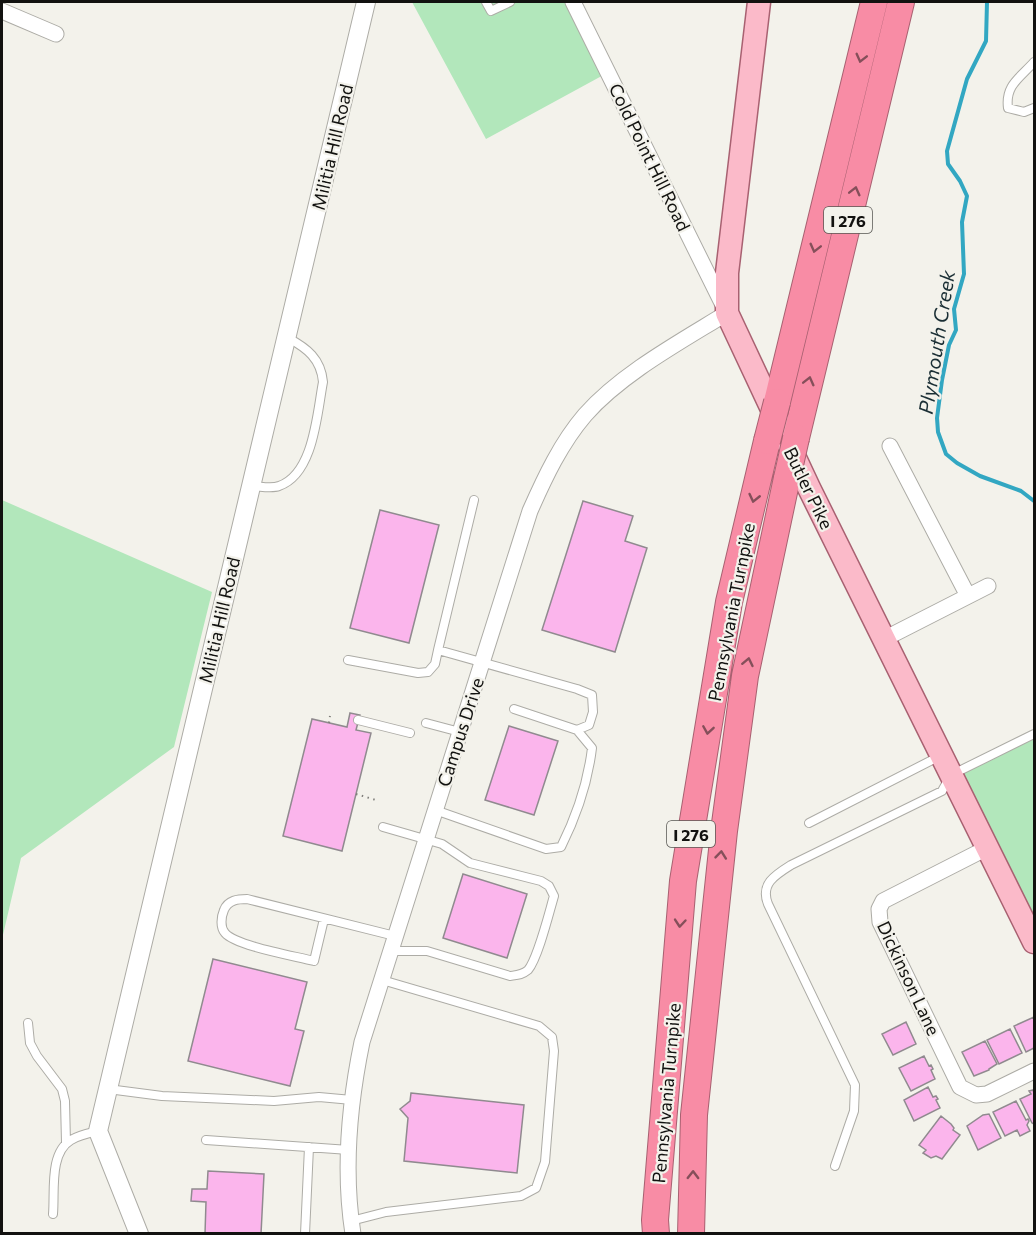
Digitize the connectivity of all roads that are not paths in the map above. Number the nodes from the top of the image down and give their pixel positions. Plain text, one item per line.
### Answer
1 (366, 2) edge
2 (486, 2) edge
3 (510, 2) edge
4 (573, 2) edge
5 (759, 2) edge
6 (874, 2) edge
7 (901, 2) edge
8 (2, 11) edge
9 (56, 34) dead end
10 (1035, 62) edge
11 (1035, 108) edge
12 (726, 313) junction
13 (286, 337) junction
14 (890, 446) dead end
15 (251, 486) junction
16 (474, 500) dead end
17 (988, 586) dead end
18 (968, 596) junction
19 (884, 639) junction
20 (438, 651) junction
21 (348, 660) dead end
22 (482, 663) junction
23 (514, 709) dead end
24 (358, 720) dead end
25 (426, 723) dead end
26 (577, 730) junction
27 (460, 732) junction
28 (410, 733) dead end
29 (1035, 734) edge
30 (946, 765) junction
31 (435, 810) junction
32 (809, 823) dead end
33 (383, 827) dead end
34 (426, 840) junction
35 (987, 848) junction
36 (324, 919) junction
37 (1035, 942) edge
38 (393, 944) junction
39 (382, 980) junction
40 (28, 1023) dead end
41 (1035, 1071) edge
42 (108, 1089) junction
43 (352, 1100) junction
44 (98, 1131) junction
45 (206, 1140) dead end
46 (66, 1143) junction
47 (309, 1147) junction
48 (349, 1150) junction
49 (835, 1166) dead end
50 (53, 1214) dead end
51 (352, 1227) edge
52 (139, 1233) edge
53 (305, 1233) edge
54 (656, 1233) edge
55 (692, 1233) edge

1 - 13 street, Militia Hill Road
2 - 3 lane
4 - 12 street, Cold Point Hill Road
5 - 12 main road, Butler Pike
6 -> 54 highway, Pennsylvania Turnpike / I 276, bridge
55 -> 7 highway, Pennsylvania Turnpike / I 276, bridge
8 - 9 street
10 - 11 lane
12 - 19 main road, Butler Pike
12 - 22 street, Campus Drive
13 - 15 street, Militia Hill Road
13 - 15 lane
14 - 18 street
15 - 42 street, Militia Hill Road
16 - 20 lane
17 - 18 street
18 - 19 street
19 - 30 main road, Butler Pike
20 - 21 lane
20 - 22 lane
22 - 26 lane
22 - 27 street, Campus Drive
23 - 26 lane
24 - 28 lane
25 - 27 lane
26 - 31 lane
27 - 31 street, Campus Drive
29 - 30 lane
30 - 32 lane
30 - 35 main road, Butler Pike
30 - 49 lane
31 - 34 street, Campus Drive
33 - 34 lane
34 - 38 street, Campus Drive
34 - 38 lane
35 - 37 main road, Butler Pike
35 - 41 street, Dickinson Lane
36 - 36 lane
36 - 38 lane
38 - 39 street, Campus Drive
39 - 43 street, Campus Drive
39 - 51 lane
40 - 46 lane
42 - 43 lane
42 - 44 street, Militia Hill Road
43 - 48 street, Campus Drive
44 - 46 lane
44 - 52 street
45 - 47 lane
46 - 50 lane
47 - 48 lane
47 - 53 lane
48 - 51 street, Campus Drive

